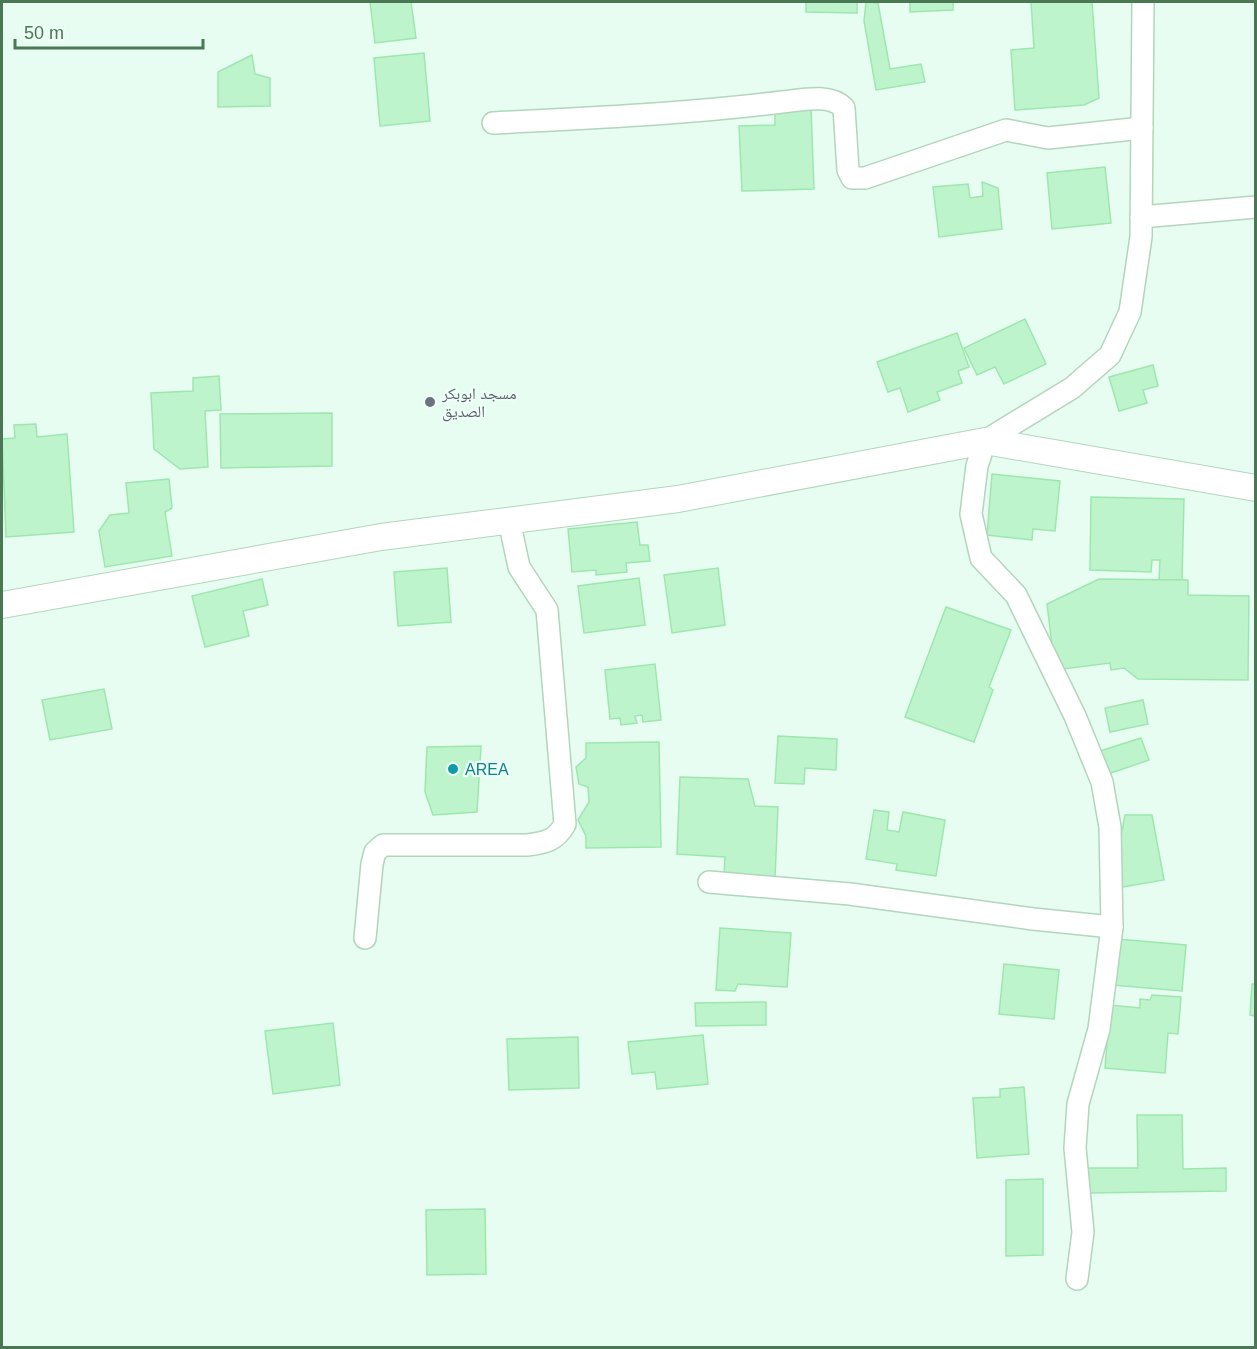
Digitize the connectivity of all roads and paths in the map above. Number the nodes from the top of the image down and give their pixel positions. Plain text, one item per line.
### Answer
1 (1143, 2) edge
2 (493, 123) dead end
3 (1142, 128) junction
4 (1256, 207) edge
5 (1141, 217) junction
6 (985, 441) junction
7 (1256, 488) edge
8 (509, 520) junction
9 (2, 605) edge
10 (709, 882) dead end
11 (1112, 927) junction
12 (365, 938) dead end
13 (1077, 1279) dead end

1 - 3 street
2 - 3 street
3 - 5 street
4 - 5 street
5 - 6 street
6 - 7 street
6 - 8 street
6 - 11 street
8 - 9 street
8 - 12 street
10 - 11 street
11 - 13 street

